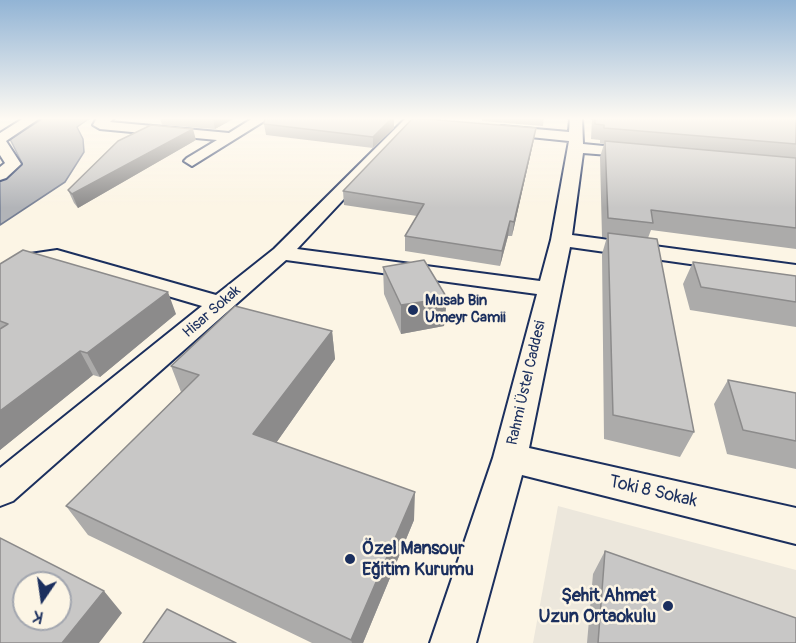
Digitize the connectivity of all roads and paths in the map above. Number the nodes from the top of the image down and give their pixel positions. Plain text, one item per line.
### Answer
1 (4, 148) edge
2 (213, 148) edge
3 (381, 148) edge
4 (574, 148) edge
5 (624, 148) edge
6 (645, 154) edge
7 (192, 161) dead end
8 (0, 175) edge
9 (561, 240) junction
10 (281, 253) junction
11 (796, 272) edge
12 (0, 281) edge
13 (550, 289) junction
14 (221, 304) junction
15 (510, 458) junction
16 (0, 490) edge
17 (796, 526) edge
18 (453, 643) edge

1 - 8 street
2 - 7 street
3 - 10 street, Hisar Sokak
4 - 9 street, Rahmi Üstel Caddesi
5 - 6 street
9 - 11 street
9 - 13 street, Rahmi Üstel Caddesi
10 - 13 street
10 - 14 street, Hisar Sokak
12 - 14 street
13 - 15 street, Rahmi Üstel Caddesi
14 - 16 street, Hisar Sokak
15 - 17 street, Toki 8 Sokak
15 - 18 street, Rahmi Üstel Caddesi

